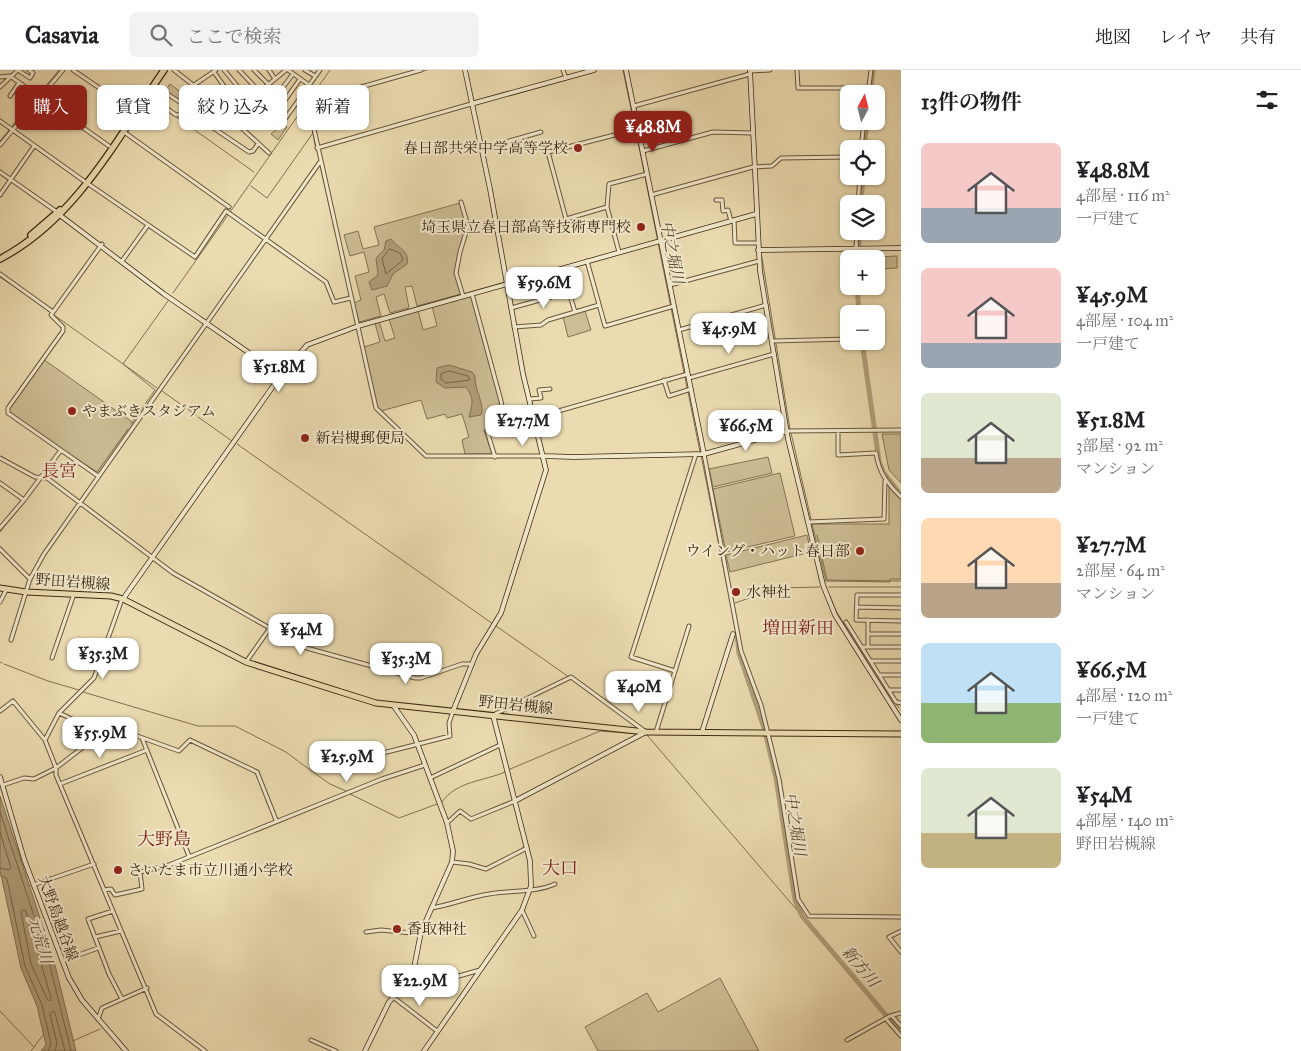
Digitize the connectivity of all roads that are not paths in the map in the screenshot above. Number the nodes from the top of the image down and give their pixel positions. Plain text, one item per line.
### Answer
1 (30, 70) edge
2 (63, 70) edge
3 (73, 70) edge
4 (160, 70) edge
5 (164, 70) edge
6 (174, 70) edge
7 (224, 70) edge
8 (239, 70) edge
9 (254, 70) edge
10 (268, 70) edge
11 (287, 70) edge
12 (306, 70) edge
13 (320, 70) edge
14 (421, 70) edge
15 (465, 70) edge
16 (563, 70) edge
17 (594, 70) edge
18 (626, 70) edge
19 (770, 70) edge
20 (797, 70) edge
21 (871, 70) edge
22 (16, 71) edge
23 (215, 71) edge
24 (750, 72) edge
25 (293, 74) junction
26 (10, 76) junction
27 (315, 76) junction
28 (0, 77) edge
29 (566, 78) junction
30 (276, 79) junction
31 (300, 79) junction
32 (20, 83) junction
33 (268, 84) joint
34 (23, 85) edge
35 (51, 85) edge
36 (150, 85) edge
37 (154, 85) edge
38 (194, 85) joint
39 (225, 85) edge
40 (236, 85) edge
41 (253, 85) edge
42 (284, 85) edge
43 (309, 85) joint
44 (368, 85) edge
45 (868, 85) edge
46 (97, 86) edge
47 (0, 87) edge
48 (840, 88) edge
49 (10, 96) dead end
50 (287, 98) edge
51 (297, 103) edge
52 (471, 104) junction
53 (634, 106) junction
54 (287, 116) edge
55 (0, 121) edge
56 (15, 127) edge
57 (638, 128) junction
58 (12, 130) junction
59 (86, 130) edge
60 (120, 130) edge
61 (216, 130) edge
62 (242, 130) edge
63 (313, 130) edge
64 (123, 132) joint
65 (541, 132) dead end
66 (752, 133) junction
67 (258, 144) junction
68 (0, 145) edge
69 (34, 146) junction
70 (109, 146) junction
71 (317, 148) junction
72 (482, 148) junction
73 (643, 151) junction
74 (269, 153) dead end
75 (840, 157) edge
76 (320, 162) junction
77 (753, 167) junction
78 (0, 172) edge
79 (647, 174) junction
80 (10, 180) junction
81 (86, 182) junction
82 (0, 194) edge
83 (651, 195) junction
84 (716, 200) dead end
85 (461, 202) dead end
86 (230, 207) dead end
87 (607, 207) junction
88 (59, 214) junction
89 (756, 214) junction
90 (732, 220) junction
91 (148, 225) junction
92 (265, 240) junction
93 (662, 240) junction
94 (856, 240) edge
95 (758, 242) junction
96 (102, 244) junction
97 (856, 248) junction
98 (901, 248) edge
99 (758, 250) junction
100 (619, 252) junction
101 (0, 258) edge
102 (122, 261) junction
103 (586, 261) junction
104 (759, 261) junction
105 (0, 274) edge
106 (506, 283) junction
107 (670, 285) junction
108 (472, 293) junction
109 (463, 296) junction
110 (351, 298) junction
111 (598, 305) junction
112 (766, 305) junction
113 (672, 307) junction
114 (511, 308) junction
115 (53, 312) junction
116 (575, 312) junction
117 (206, 324) junction
118 (358, 326) junction
119 (514, 327) junction
120 (679, 330) junction
121 (840, 339) edge
122 (775, 340) junction
123 (775, 353) junction
124 (281, 375) junction
125 (688, 376) junction
126 (664, 380) junction
127 (550, 389) dead end
128 (691, 389) junction
129 (530, 399) junction
130 (534, 418) junction
131 (506, 426) junction
132 (901, 430) edge
133 (838, 431) junction
134 (789, 432) junction
135 (61, 450) junction
136 (700, 454) junction
137 (494, 456) junction
138 (544, 456) junction
139 (0, 458) edge
140 (98, 476) junction
141 (41, 477) junction
142 (885, 481) junction
143 (0, 483) edge
144 (901, 497) edge
145 (24, 500) junction
146 (80, 503) junction
147 (808, 522) junction
148 (0, 528) edge
149 (0, 549) edge
150 (153, 558) junction
151 (30, 578) junction
152 (3, 589) edge
153 (26, 592) junction
154 (74, 594) junction
155 (901, 595) edge
156 (122, 599) junction
157 (0, 602) edge
158 (857, 607) junction
159 (901, 608) edge
160 (868, 620) junction
161 (901, 621) edge
162 (846, 622) dead end
163 (689, 626) dead end
164 (270, 628) junction
165 (733, 634) dead end
166 (868, 634) junction
167 (901, 634) edge
168 (10, 640) dead end
169 (861, 647) junction
170 (868, 647) junction
171 (901, 647) edge
172 (52, 658) dead end
173 (871, 661) junction
174 (901, 661) edge
175 (246, 662) junction
176 (472, 664) junction
177 (675, 671) junction
178 (880, 675) junction
179 (901, 675) edge
180 (889, 690) junction
181 (901, 690) edge
182 (901, 703) edge
183 (393, 705) junction
184 (0, 711) edge
185 (453, 711) junction
186 (59, 713) junction
187 (493, 715) junction
188 (901, 720) edge
189 (91, 727) junction
190 (645, 732) junction
191 (656, 732) junction
192 (702, 732) junction
193 (768, 733) junction
194 (901, 734) edge
195 (142, 738) junction
196 (44, 740) junction
197 (418, 744) junction
198 (500, 745) junction
199 (147, 750) junction
200 (383, 753) dead end
201 (426, 765) junction
202 (56, 768) junction
203 (0, 777) edge
204 (430, 778) junction
205 (60, 784) junction
206 (3, 785) junction
207 (515, 801) junction
208 (276, 820) junction
209 (447, 823) junction
210 (527, 848) junction
211 (189, 856) junction
212 (452, 862) junction
213 (94, 864) junction
214 (555, 884) dead end
215 (33, 885) junction
216 (104, 890) junction
217 (530, 890) junction
218 (430, 908) junction
219 (522, 910) junction
220 (113, 912) junction
221 (901, 917) edge
222 (120, 931) junction
223 (901, 931) edge
224 (366, 932) dead end
225 (421, 934) junction
226 (534, 936) dead end
227 (95, 937) junction
228 (98, 948) junction
229 (901, 952) edge
230 (61, 961) junction
231 (480, 970) junction
232 (147, 988) junction
233 (398, 993) junction
234 (393, 997) junction
235 (122, 999) junction
236 (901, 1013) edge
237 (889, 1017) junction
238 (98, 1019) junction
239 (901, 1026) edge
240 (437, 1031) junction
241 (901, 1036) edge
242 (311, 1040) dead end
243 (847, 1040) dead end
244 (126, 1051) edge
245 (205, 1051) edge
246 (336, 1051) edge
247 (365, 1051) edge
248 (424, 1051) edge

1 - 22 street
2 - 35 street
3 - 46 street
4 - 36 highway
5 - 37 highway
6 - 38 street
7 - 40 street
8 - 41 street
9 - 33 street
10 - 30 street
11 - 25 street
11 - 30 street
12 - 27 street
13 - 27 street
14 - 44 street
15 - 52 street
16 - 29 street
17 - 29 street
18 - 53 street
19 - 24 street
20 - 48 street
21 - 45 street
22 - 26 street
23 - 38 street
23 - 39 street
24 - 53 street
24 - 66 street
25 - 31 street
25 - 42 street
26 - 28 street
26 - 32 street
26 - 47 street
27 - 43 street
29 - 52 street
30 - 33 street
31 - 43 street
31 - 50 street
32 - 34 street
32 - 49 street
51 - 54 street
52 - 71 street
52 - 72 street
53 - 57 street
55 - 58 street
56 - 58 street
57 - 73 street
57 - 87 street
58 - 68 street
58 - 69 street
59 - 70 street
60 - 70 highway
61 - 67 street
62 - 67 street
63 - 71 street
64 - 81 highway
64 - 86 street
65 - 72 street
66 - 73 street
66 - 77 street
67 - 74 street
69 - 80 street
69 - 81 street
70 - 81 highway
71 - 76 street
72 - 106 street
73 - 79 street
75 - 77 street
76 - 92 street
76 - 110 street
77 - 83 street
77 - 89 street
78 - 80 street
79 - 83 street
79 - 87 street
80 - 82 street
80 - 88 street
81 - 88 highway
81 - 91 street
83 - 93 street
84 - 90 street
85 - 109 street
87 - 100 street
88 - 96 street
88 - 101 highway
89 - 90 street
89 - 95 street
90 - 93 street
90 - 95 street
91 - 92 street
91 - 102 street
92 - 110 street
92 - 117 street
93 - 100 street
93 - 107 street
94 - 97 street
95 - 99 street
96 - 102 street
96 - 115 street
97 - 98 street
97 - 99 street
99 - 104 street
100 - 103 street
102 - 117 street
103 - 106 street
103 - 111 street
104 - 107 street
104 - 112 street
105 - 115 street
106 - 108 street
106 - 114 street
107 - 113 street
108 - 109 street
108 - 131 street
109 - 118 street
110 - 118 street
111 - 113 street
111 - 116 street
112 - 120 street
112 - 122 street
113 - 120 street
114 - 116 street
114 - 119 street
115 - 135 street
116 - 119 street
117 - 124 street
117 - 140 street
118 - 124 street
118 - 137 street
119 - 129 street
120 - 125 street
121 - 122 street
122 - 123 street
123 - 125 street
123 - 134 street
124 - 150 street
125 - 126 street
125 - 128 street
126 - 128 street
126 - 130 street
127 - 129 street
128 - 136 street
129 - 130 street
130 - 131 street
130 - 138 street
131 - 137 street
132 - 133 street
133 - 134 street
133 - 142 street
134 - 136 street
134 - 147 street
135 - 140 street
135 - 141 street
136 - 138 street
136 - 177 street
136 - 193 street
137 - 138 street
138 - 176 street
139 - 141 street
140 - 146 street
141 - 145 street
141 - 146 street
142 - 144 street
142 - 147 street
143 - 145 street
145 - 148 street
146 - 150 street
146 - 151 street
147 - 188 street
149 - 151 street
150 - 156 street
150 - 164 street
151 - 153 street
152 - 153 main road, 野田岩槻線
152 - 157 street
153 - 154 main road, 野田岩槻線
153 - 168 street
154 - 156 main road, 野田岩槻線
154 - 172 street
155 - 158 street
156 - 175 main road, 野田岩槻線
156 - 186 street
158 - 159 street
158 - 160 street
160 - 161 street
160 - 166 street
162 - 169 street
163 - 177 street
164 - 175 street
164 - 176 street
165 - 192 street
166 - 167 street
166 - 170 street
169 - 170 street
169 - 173 street
170 - 171 street
173 - 174 street
173 - 178 street
175 - 183 main road, 野田岩槻線
176 - 185 street
177 - 191 street
178 - 179 street
178 - 180 street
180 - 181 street
180 - 182 street
183 - 185 main road, 野田岩槻線
183 - 197 street
184 - 196 street
185 - 187 main road, 野田岩槻線
185 - 197 street
186 - 189 street
186 - 196 street
187 - 190 main road, 野田岩槻線
187 - 190 street
187 - 198 street
189 - 195 street
189 - 202 street
190 - 191 main road, 野田岩槻線
190 - 207 street
191 - 192 main road, 野田岩槻線
192 - 193 main road, 野田岩槻線
193 - 194 main road, 野田岩槻線
193 - 221 street
195 - 199 street
195 - 208 street
196 - 202 street
197 - 200 street
197 - 201 street
198 - 204 street
198 - 207 street
199 - 205 street
199 - 211 street
201 - 204 street
201 - 208 street
202 - 205 street
202 - 206 street
203 - 206 street, 大野島越谷線
204 - 209 street
205 - 213 street
206 - 215 street, 大野島越谷線
207 - 209 street
207 - 210 street
208 - 211 street
209 - 212 street
210 - 212 street
210 - 217 street
211 - 216 street
212 - 218 street
213 - 215 street
213 - 216 street
214 - 217 street
215 - 230 street, 大野島越谷線
216 - 220 street
217 - 218 street
217 - 219 street
218 - 225 street
219 - 226 street
219 - 231 street
220 - 222 street
220 - 227 street
222 - 227 street
222 - 232 street
223 - 229 street
224 - 225 street
225 - 233 street
227 - 228 street
228 - 230 street
228 - 235 street
230 - 238 street, 大野島越谷線
231 - 233 street
231 - 240 street
232 - 235 street
232 - 245 street
233 - 234 street
234 - 240 street
234 - 247 street
235 - 238 street
236 - 237 street
237 - 239 street
237 - 241 street
237 - 243 street
238 - 244 street, 大野島越谷線
240 - 248 street
242 - 246 street

